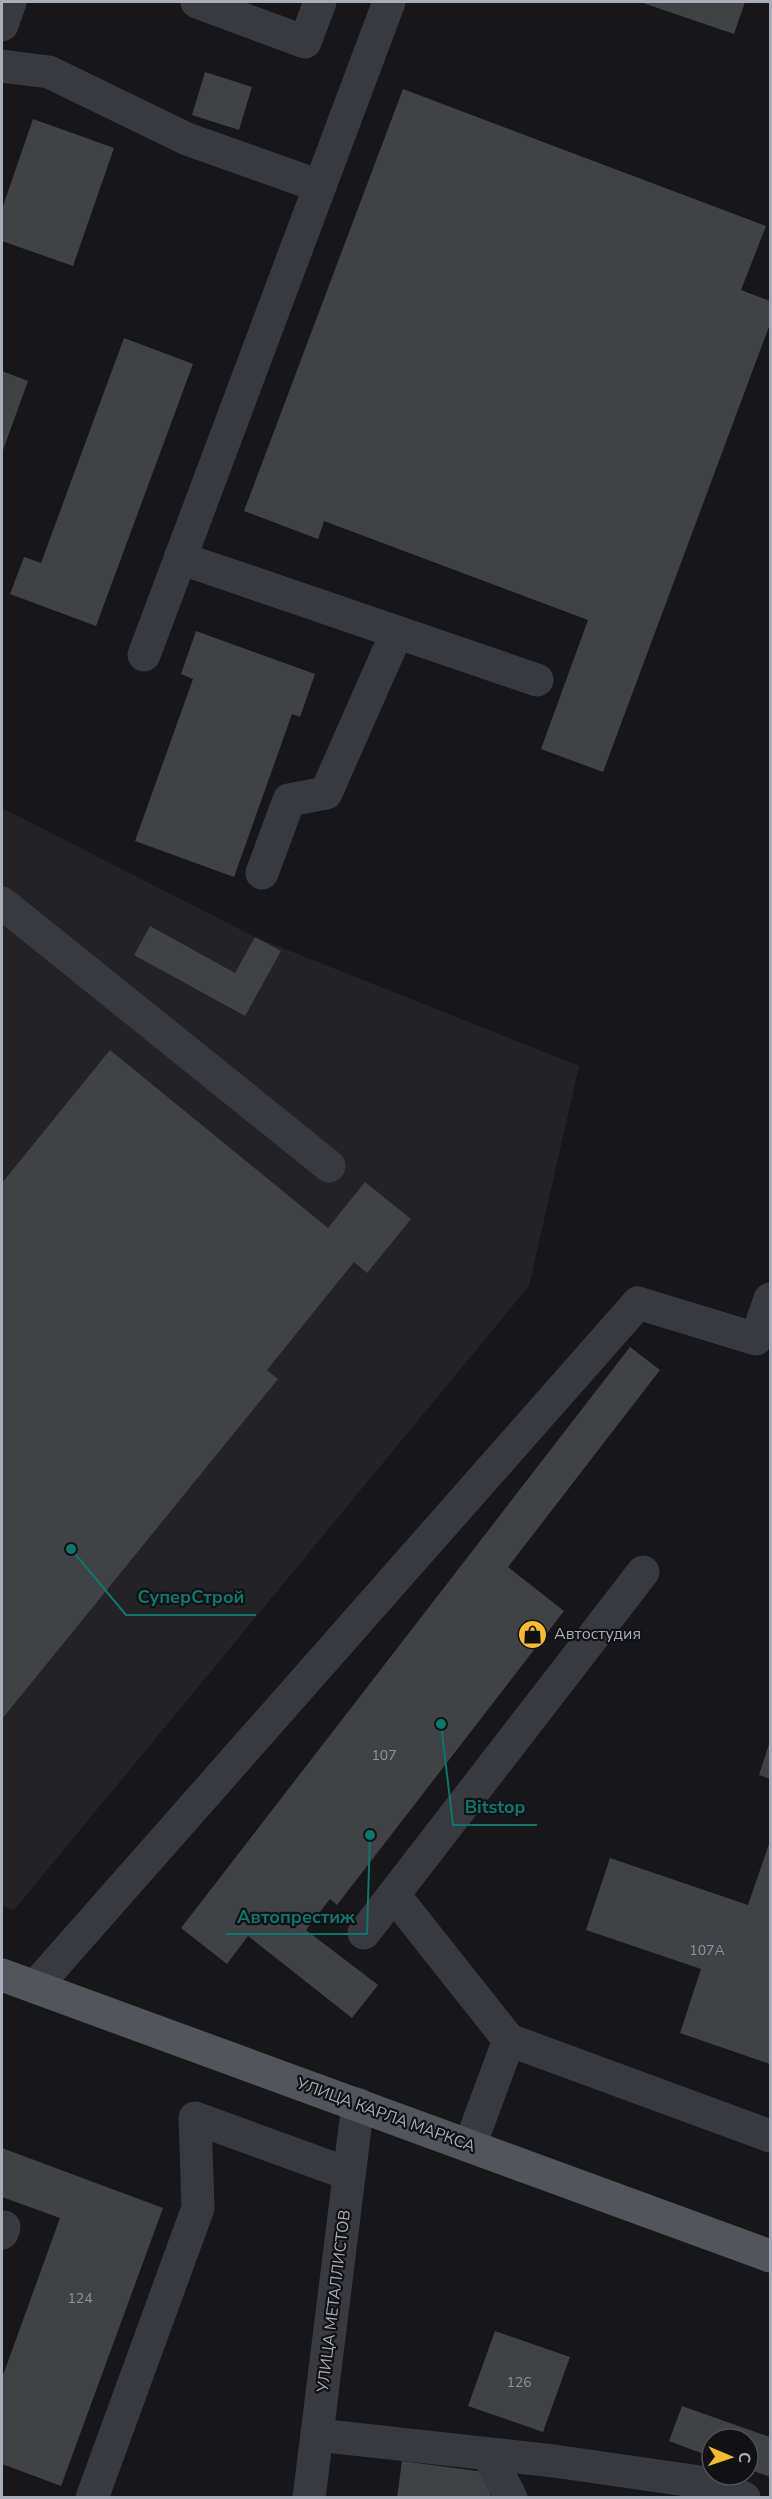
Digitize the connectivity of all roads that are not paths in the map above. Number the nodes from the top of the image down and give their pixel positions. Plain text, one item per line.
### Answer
1 (10, 2) edge
2 (197, 2) edge
3 (320, 2) edge
4 (389, 2) edge
5 (2, 25) edge
6 (2, 66) edge
7 (319, 186) junction
8 (180, 558) junction
9 (397, 632) junction
10 (144, 655) dead end
11 (537, 680) dead end
12 (262, 873) dead end
13 (2, 903) edge
14 (329, 1166) dead end
15 (771, 1299) edge
16 (763, 1341) edge
17 (643, 1572) dead end
18 (394, 1894) junction
19 (364, 1933) dead end
20 (2, 1975) edge
21 (35, 1988) junction
22 (509, 2040) junction
23 (358, 2104) junction
24 (771, 2136) edge
25 (470, 2145) junction
26 (350, 2174) junction
27 (771, 2256) edge
28 (317, 2435) junction
29 (488, 2454) junction
30 (92, 2498) edge
31 (309, 2498) edge
32 (511, 2498) edge
33 (744, 2498) edge

1 - 5 street
2 - 3 street
4 - 7 street
6 - 7 street
7 - 8 street
8 - 9 street
8 - 10 street
9 - 11 street
9 - 12 street
13 - 14 street
15 - 16 street
16 - 21 street
17 - 18 street
18 - 19 street
18 - 22 street
20 - 21 main road, УЛИЦА КАРЛА МАРКСА
21 - 23 main road, УЛИЦА КАРЛА МАРКСА
22 - 24 street
22 - 25 street
23 - 25 main road, УЛИЦА КАРЛА МАРКСА
23 - 26 street, УЛИЦА МЕТАЛЛИСТОВ
25 - 27 main road, УЛИЦА КАРЛА МАРКСА
26 - 28 street, УЛИЦА МЕТАЛЛИСТОВ
26 - 30 street
28 - 29 street
28 - 31 street, УЛИЦА МЕТАЛЛИСТОВ
29 - 32 street
29 - 33 street

